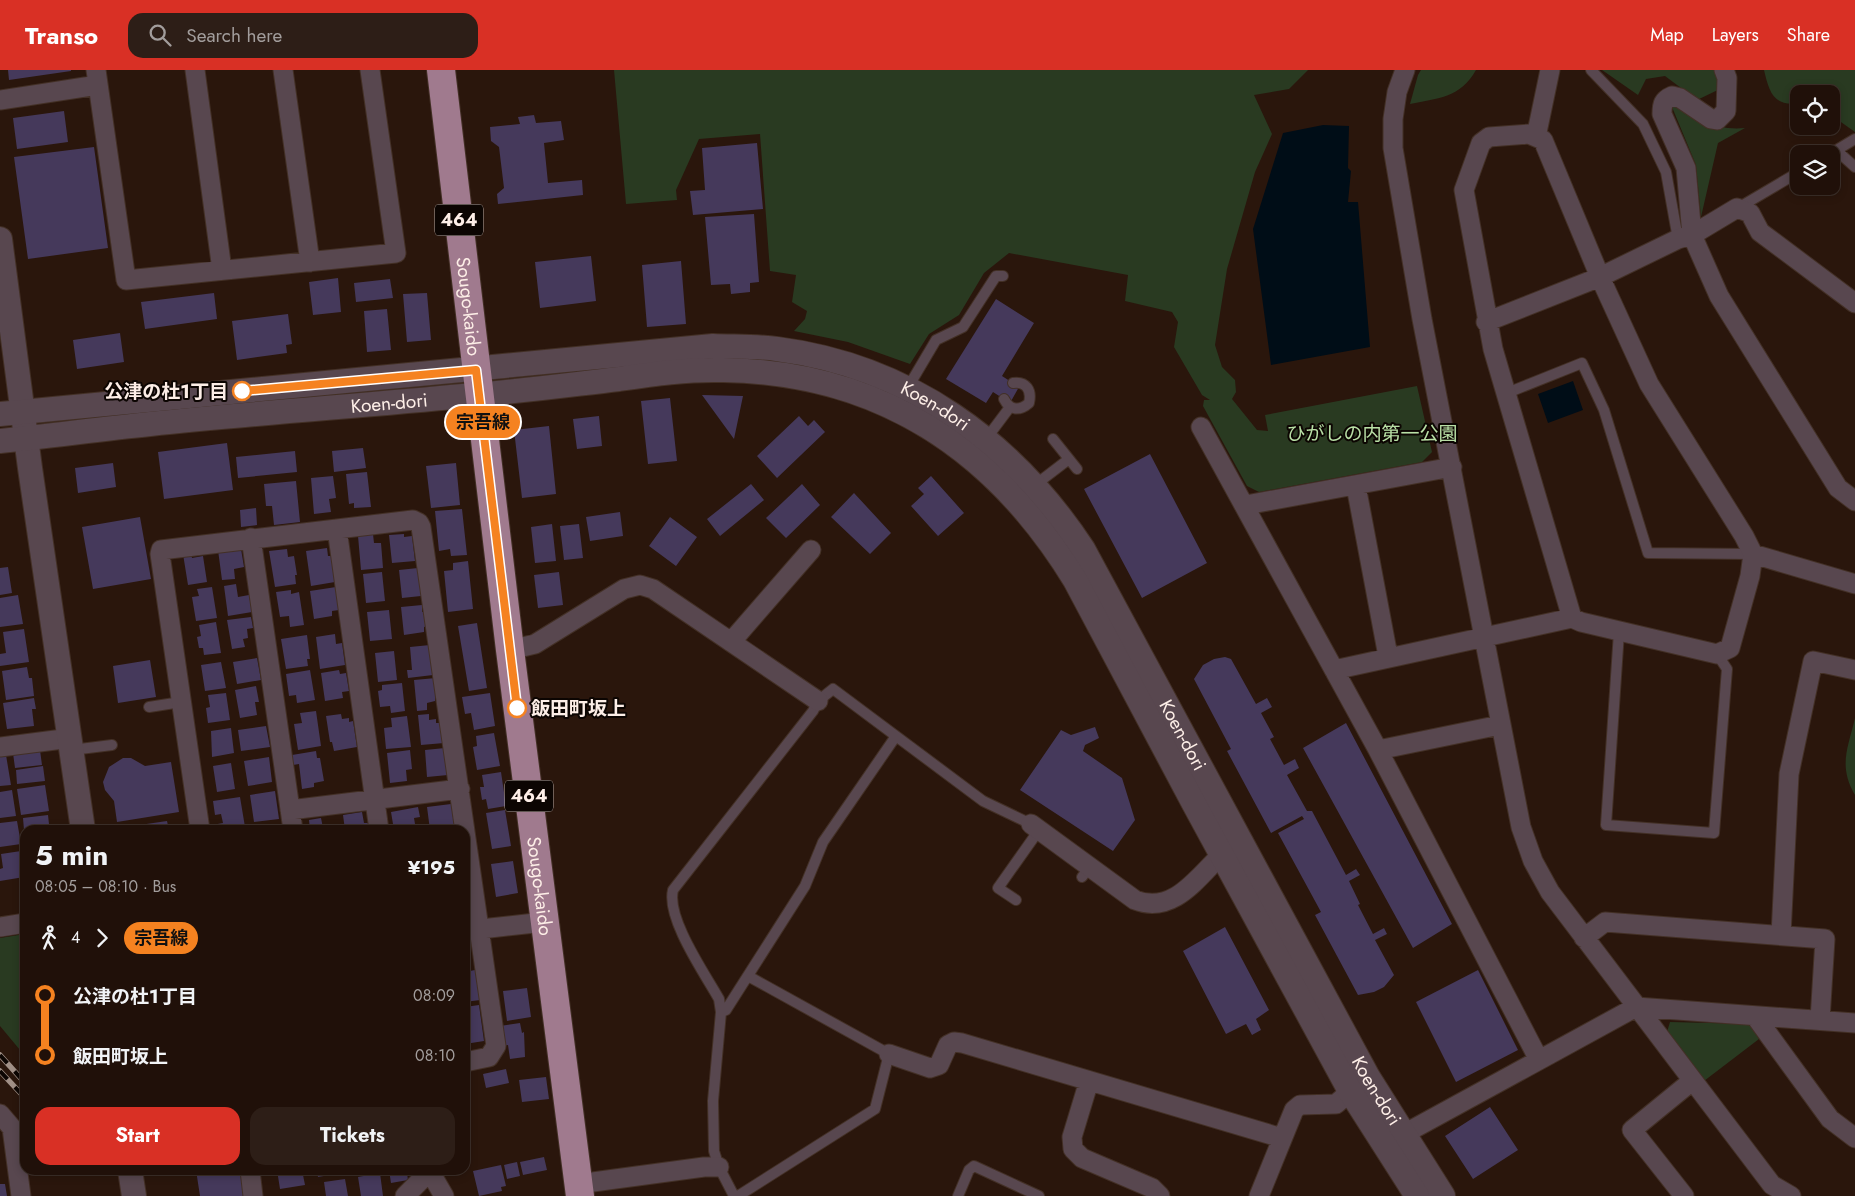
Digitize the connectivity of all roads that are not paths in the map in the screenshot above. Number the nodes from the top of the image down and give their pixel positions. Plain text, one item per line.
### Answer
1 (195, 70) edge
2 (283, 70) edge
3 (370, 70) edge
4 (441, 70) edge
5 (1405, 70) edge
6 (1550, 70) edge
7 (1591, 70) edge
8 (1724, 70) edge
9 (97, 78) edge
10 (0, 100) edge
11 (1536, 137) junction
12 (1855, 140) edge
13 (1840, 148) edge
14 (1840, 157) edge
15 (1855, 167) edge
16 (1790, 177) edge
17 (1737, 208) junction
18 (1685, 237) junction
19 (0, 239) edge
20 (310, 262) junction
21 (222, 270) junction
22 (1003, 276) dead end
23 (1600, 276) junction
24 (1855, 303) edge
25 (1486, 322) junction
26 (478, 382) junction
27 (1021, 382) dead end
28 (907, 389) junction
29 (1507, 393) junction
30 (12, 412) edge
31 (1201, 427) dead end
32 (26, 438) junction
33 (986, 439) junction
34 (1053, 439) dead end
35 (0, 441) edge
36 (1069, 459) junction
37 (1452, 467) junction
38 (1077, 469) dead end
39 (1035, 485) junction
40 (1356, 486) junction
41 (1855, 501) edge
42 (1246, 505) junction
43 (337, 529) junction
44 (251, 538) junction
45 (811, 550) dead end
46 (1752, 554) junction
47 (1855, 584) edge
48 (1572, 618) junction
49 (1619, 632) junction
50 (1484, 637) junction
51 (731, 642) junction
52 (510, 650) junction
53 (1717, 654) junction
54 (1388, 656) junction
55 (1334, 670) junction
56 (1855, 670) edge
57 (818, 701) junction
58 (181, 702) junction
59 (150, 707) dead end
60 (1500, 725) junction
61 (896, 736) junction
62 (72, 744) junction
63 (112, 745) dead end
64 (0, 747) edge
65 (1378, 750) junction
66 (460, 788) junction
67 (375, 800) junction
68 (290, 810) junction
69 (82, 825) edge
70 (199, 825) edge
71 (292, 825) edge
72 (378, 825) edge
73 (465, 825) edge
74 (1035, 827) junction
75 (1222, 854) junction
76 (470, 856) edge
77 (1016, 900) dead end
78 (544, 922) junction
79 (20, 924) edge
80 (0, 927) edge
81 (481, 930) junction
82 (1781, 935) junction
83 (1584, 938) junction
84 (748, 976) junction
85 (1636, 1007) junction
86 (721, 1012) junction
87 (1755, 1016) junction
88 (1820, 1020) junction
89 (1855, 1023) edge
90 (889, 1054) junction
91 (1540, 1060) junction
92 (470, 1061) edge
93 (1089, 1081) junction
94 (1692, 1081) junction
95 (1359, 1084) junction
96 (0, 1114) edge
97 (1282, 1138) junction
98 (1855, 1138) edge
99 (1393, 1140) junction
100 (719, 1167) junction
101 (131, 1175) edge
102 (251, 1175) edge
103 (425, 1175) edge
104 (431, 1175) edge
105 (579, 1190) edge
106 (21, 1196) edge
107 (134, 1196) edge
108 (253, 1196) edge
109 (405, 1196) edge
110 (444, 1196) edge
111 (734, 1196) edge
112 (738, 1196) edge
113 (958, 1196) edge
114 (1038, 1196) edge
115 (1160, 1196) edge
116 (1259, 1196) edge
117 (1417, 1196) edge
118 (1443, 1196) edge
119 (1684, 1196) edge
120 (1791, 1196) edge

1 - 21 street
2 - 20 street
3 - 20 street
4 - 26 highway, Sougo-kaido / 464
5 - 37 street
6 - 11 street
7 - 18 lane
8 - 18 street
9 - 10 street
9 - 21 street
11 - 23 street
11 - 25 street
12 - 13 lane
14 - 15 lane
16 - 17 lane
17 - 18 street
17 - 24 street
18 - 23 street
18 - 41 street
19 - 30 street
20 - 21 street
22 - 28 lane
23 - 25 street
23 - 46 street
25 - 29 street
26 - 28 street, Koen-dori
26 - 30 street, Koen-dori
26 - 32 street, Koen-dori
26 - 52 highway, Sougo-kaido / 464
26 - 75 street, Koen-dori
27 - 33 lane
28 - 33 street, Koen-dori
29 - 46 lane
29 - 48 street
30 - 32 street
31 - 42 street
32 - 35 street, Koen-dori
32 - 62 street
33 - 39 street, Koen-dori
34 - 36 lane
36 - 38 lane
36 - 39 lane
37 - 40 street
37 - 50 street
39 - 95 street, Koen-dori
40 - 42 street
40 - 54 street
42 - 55 street
43 - 44 street
43 - 66 street
43 - 67 street
44 - 58 street
44 - 68 street
45 - 51 street
46 - 47 street
46 - 53 street
48 - 49 street
48 - 50 street
49 - 53 street
49 - 53 lane
50 - 54 street
50 - 60 street
51 - 52 street
51 - 57 street
52 - 78 highway, Sougo-kaido / 464
54 - 55 street
55 - 65 street
56 - 82 street
57 - 61 lane
57 - 86 lane
58 - 59 lane
58 - 70 street
60 - 65 street
60 - 83 street
61 - 74 lane
61 - 84 lane
62 - 63 lane
62 - 64 street
62 - 69 street
65 - 91 street
66 - 67 street
66 - 73 street
67 - 68 street
67 - 72 street
68 - 71 street
74 - 75 street
74 - 77 lane
75 - 95 street, Koen-dori
76 - 81 street
78 - 81 street
78 - 105 highway, Sougo-kaido / 464
79 - 80 street
81 - 92 street
82 - 83 street
82 - 88 street
83 - 85 street
84 - 86 lane
84 - 90 lane
85 - 87 street
85 - 91 street
85 - 94 street
86 - 100 lane
87 - 88 street
87 - 98 street
88 - 89 street
90 - 93 street
90 - 112 lane
91 - 99 street
93 - 97 street
93 - 115 street
94 - 119 street
94 - 120 street
95 - 97 street
95 - 99 street, Koen-dori
96 - 106 street
97 - 116 street
99 - 117 street, Koen-dori
99 - 118 street, Koen-dori
100 - 105 street
100 - 111 lane
101 - 107 street
102 - 108 street
103 - 109 street
104 - 110 street
113 - 114 lane

